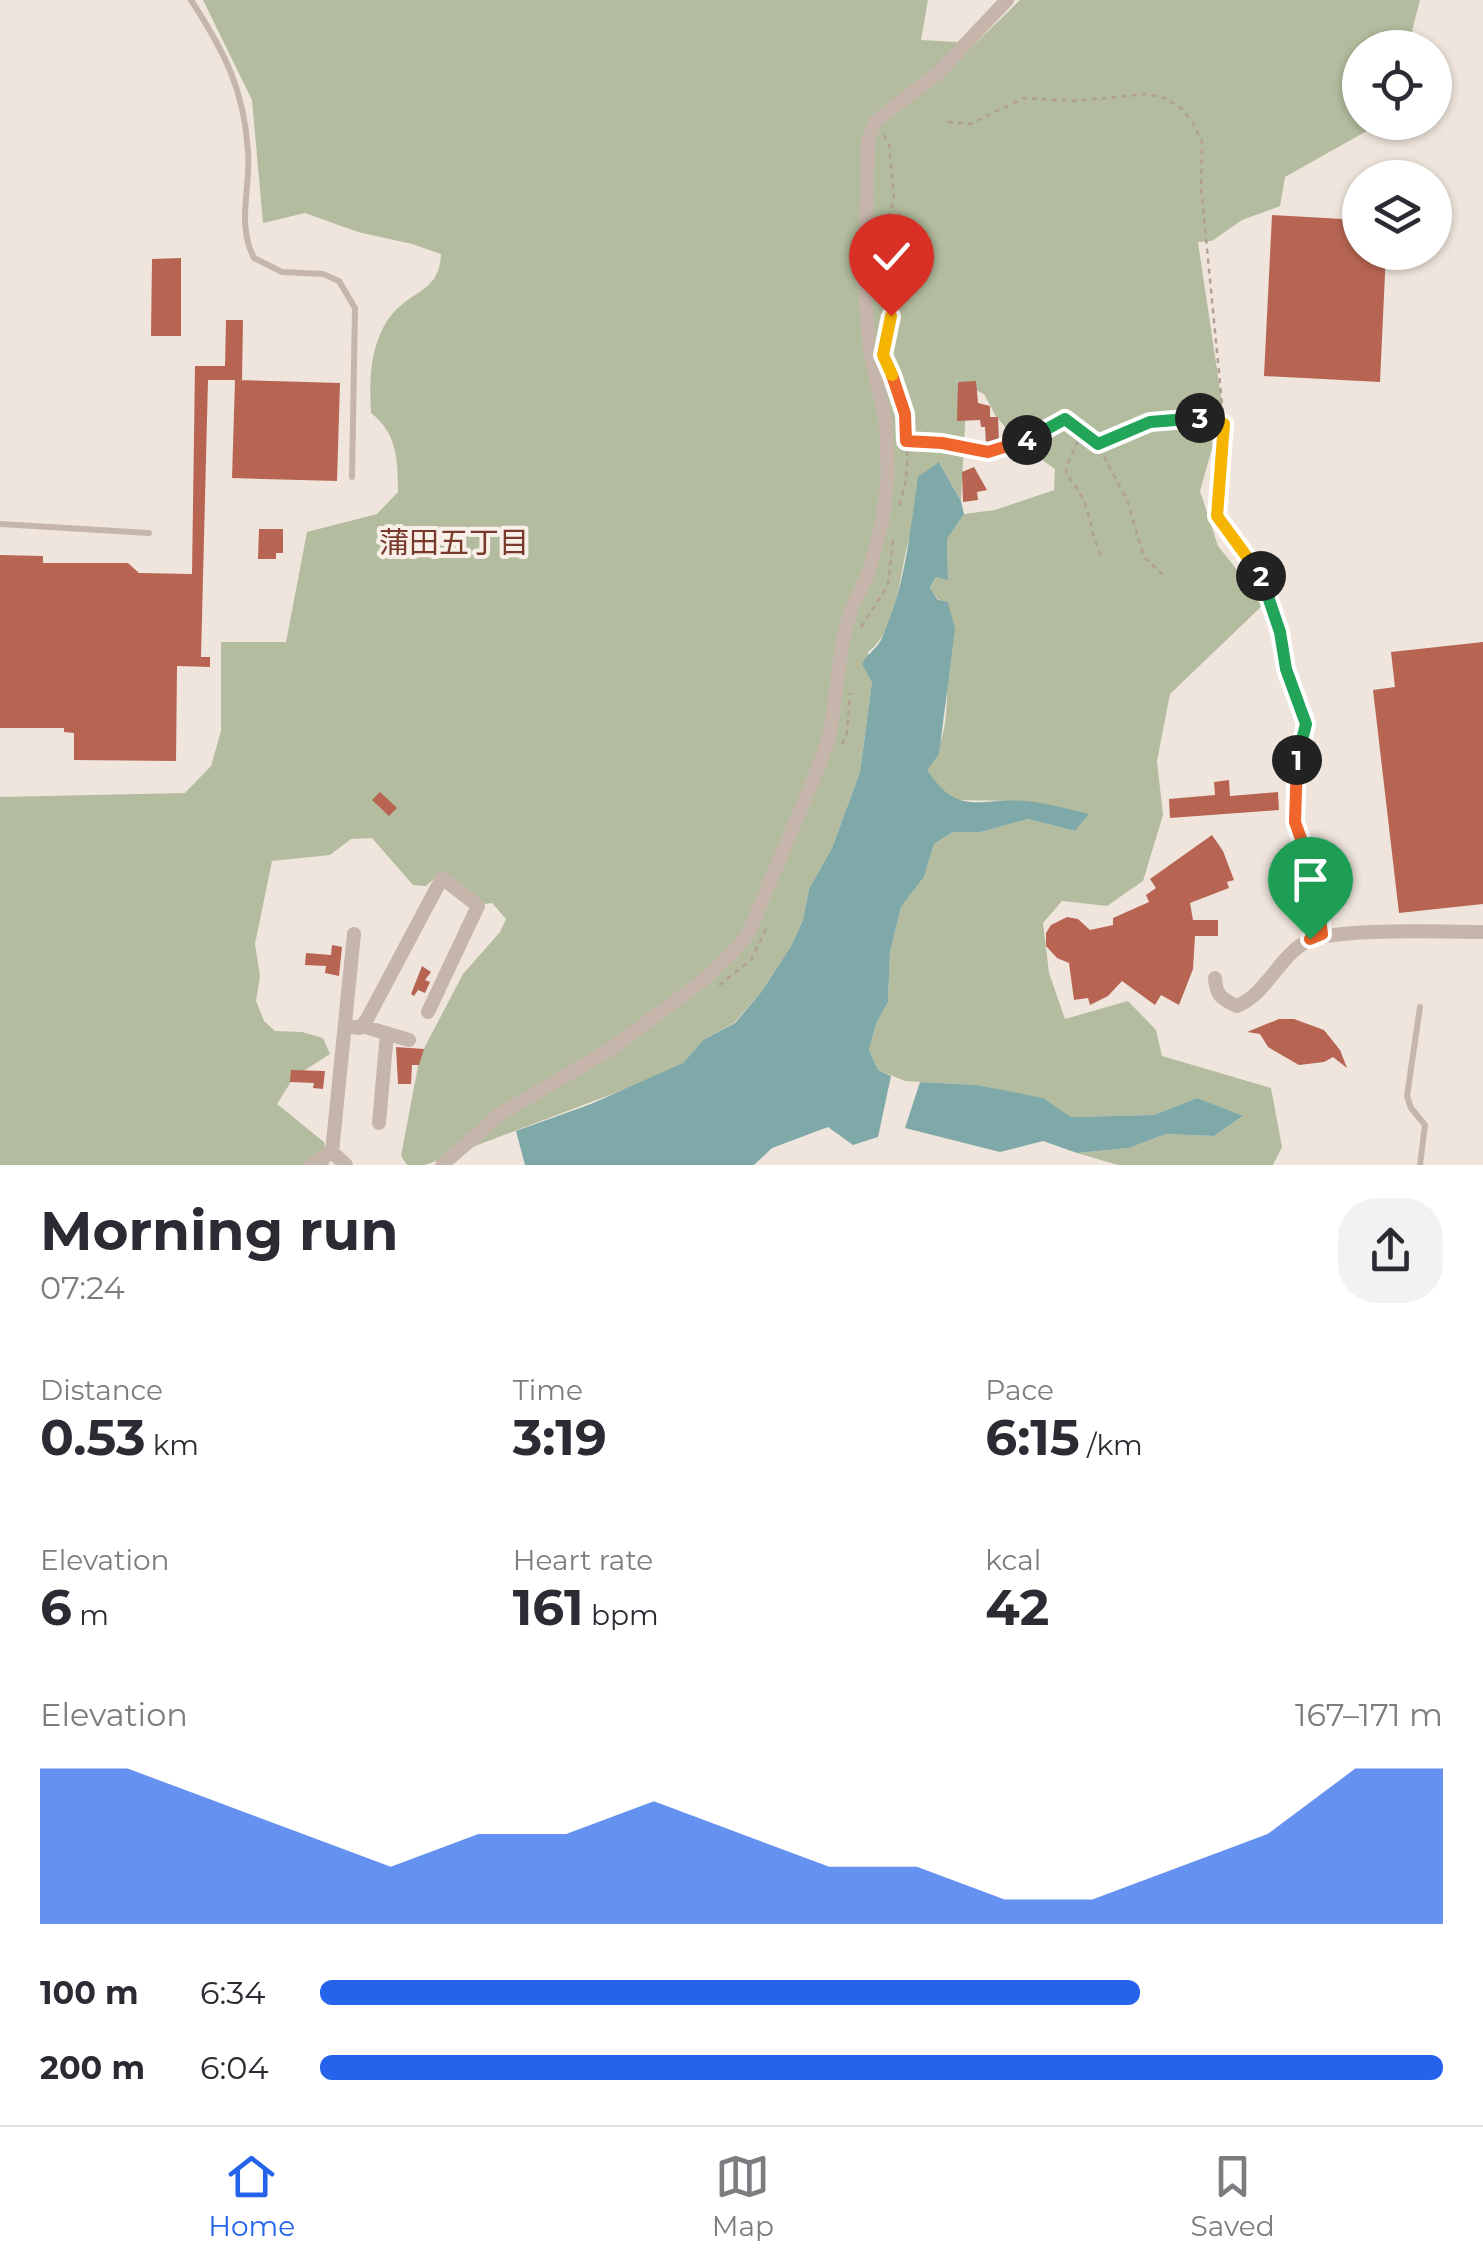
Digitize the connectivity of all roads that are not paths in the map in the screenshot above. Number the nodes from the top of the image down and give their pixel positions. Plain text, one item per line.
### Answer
1 (191, 0) edge
2 (1007, 0) edge
3 (352, 477) dead end
4 (0, 524) edge
5 (149, 534) dead end
6 (1268, 593) road end
7 (1483, 932) edge
8 (354, 934) dead end
9 (1322, 934) junction
10 (1215, 978) dead end
11 (1420, 1007) dead end
12 (428, 1012) dead end
13 (345, 1026) junction
14 (362, 1026) junction
15 (387, 1033) junction
16 (409, 1040) dead end
17 (379, 1123) dead end
18 (332, 1152) junction
19 (311, 1165) edge
20 (346, 1165) edge
21 (442, 1165) edge
22 (1420, 1165) edge

1 - 3 lane
2 - 21 street
4 - 5 lane
6 - 9 street
7 - 9 street
8 - 13 street
9 - 10 street
11 - 22 lane
12 - 14 street
13 - 14 street
13 - 18 street
14 - 15 street
15 - 16 street
15 - 17 street
18 - 19 street
18 - 20 street

